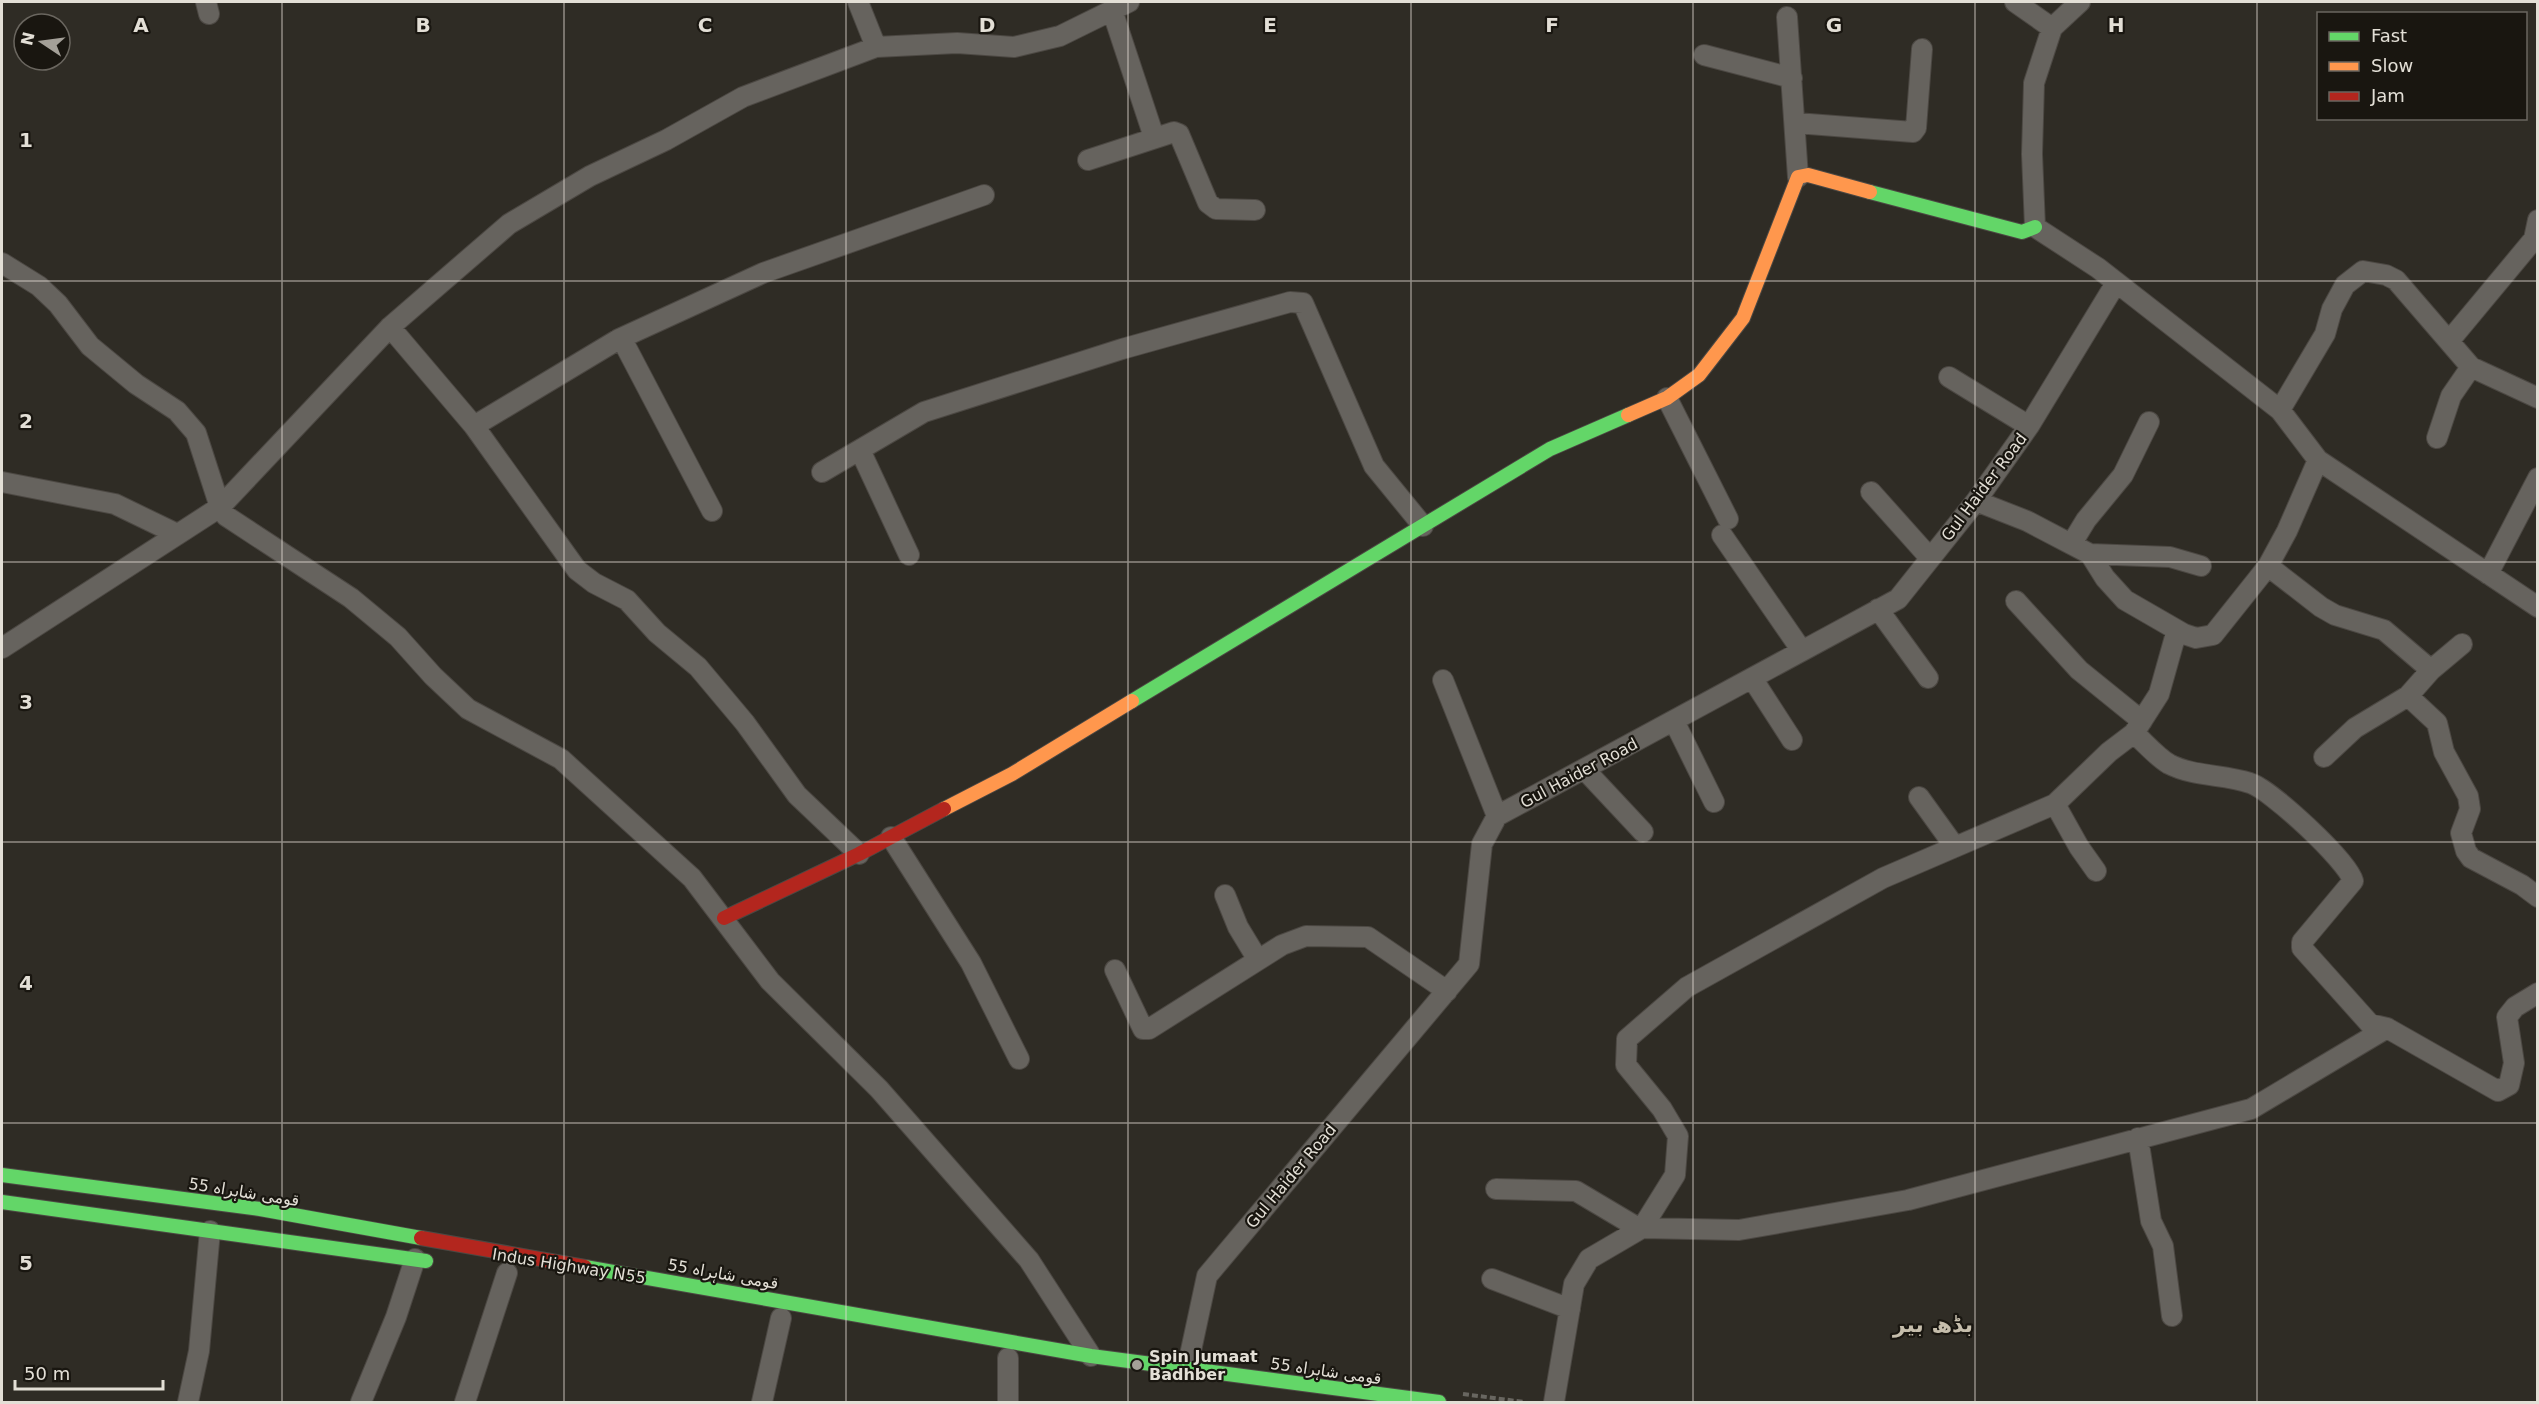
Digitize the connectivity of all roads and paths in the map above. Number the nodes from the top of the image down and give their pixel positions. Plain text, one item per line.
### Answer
1 (858, 2) edge
2 (2014, 2) edge
3 (2080, 2) edge
4 (1121, 6) edge
5 (1787, 17) dead end
6 (2052, 27) junction
7 (876, 47) junction
8 (1922, 49) dead end
9 (1704, 55) dead end
10 (1792, 78) junction
11 (1796, 123) junction
12 (1154, 137) junction
13 (1088, 159) dead end
14 (1798, 177) junction
15 (984, 195) dead end
16 (1255, 210) dead end
17 (2538, 220) edge
18 (2035, 227) junction
19 (2, 263) edge
20 (2116, 283) junction
21 (390, 327) junction
22 (619, 339) junction
23 (2450, 340) junction
24 (2470, 367) junction
25 (1949, 377) dead end
26 (1667, 398) junction
27 (2538, 398) edge
28 (2280, 411) junction
29 (2149, 422) dead end
30 (474, 426) junction
31 (2029, 426) junction
32 (2437, 438) dead end
33 (860, 450) junction
34 (2318, 460) junction
35 (822, 472) dead end
36 (2538, 478) edge
37 (2, 483) edge
38 (1871, 492) dead end
39 (1976, 501) junction
40 (220, 507) junction
41 (712, 511) dead end
42 (1423, 526) junction
43 (177, 534) junction
44 (2072, 543) junction
45 (2090, 554) junction
46 (909, 555) dead end
47 (1930, 558) junction
48 (2200, 566) dead end
49 (2268, 566) junction
50 (2488, 574) junction
51 (2016, 601) dead end
52 (2538, 607) edge
53 (1878, 609) junction
54 (2184, 634) junction
55 (2462, 644) dead end
56 (2, 648) edge
57 (1802, 651) junction
58 (2432, 670) junction
59 (1752, 678) junction
60 (1928, 678) dead end
61 (1443, 680) dead end
62 (2408, 696) junction
63 (1674, 721) junction
64 (2138, 727) junction
65 (1792, 740) dead end
66 (2324, 757) dead end
67 (1585, 770) junction
68 (1919, 797) dead end
69 (1714, 802) dead end
70 (2055, 804) junction
71 (1497, 816) junction
72 (1643, 832) dead end
73 (891, 837) junction
74 (1955, 847) junction
75 (859, 854) junction
76 (2096, 871) dead end
77 (1225, 895) dead end
78 (2538, 897) edge
79 (724, 918) junction
80 (1258, 960) junction
81 (1115, 970) dead end
82 (1447, 990) junction
83 (2538, 993) edge
84 (2387, 1028) junction
85 (1019, 1059) dead end
86 (2138, 1138) junction
87 (2, 1174) edge
88 (1496, 1189) dead end
89 (2, 1202) edge
90 (1641, 1228) junction
91 (210, 1231) junction
92 (415, 1259) junction
93 (438, 1262) dead end
94 (507, 1273) dead end
95 (1492, 1279) dead end
96 (1570, 1310) junction
97 (2172, 1316) dead end
98 (781, 1318) dead end
99 (1091, 1356) junction
100 (1008, 1358) dead end
101 (1187, 1369) junction
102 (188, 1402) edge
103 (361, 1402) edge
104 (465, 1402) edge
105 (762, 1402) edge
106 (1008, 1402) edge
107 (1439, 1402) edge
108 (1554, 1402) edge

1 - 7 street
2 - 6 street
3 - 6 street
4 - 7 street
4 - 12 street
5 - 10 street
6 - 18 street
7 - 21 street
8 - 11 street
9 - 10 street
10 - 11 street
11 - 14 street
12 - 13 street
12 - 16 street
14 - 18 main road
14 - 26 main road
15 - 22 street
17 - 23 street
18 - 20 street
19 - 40 street
20 - 28 street
20 - 31 street, Gul Haider Road
21 - 30 street
21 - 40 street
22 - 30 street
22 - 41 street
23 - 24 street
23 - 28 street
24 - 27 street
24 - 32 street
25 - 31 street
26 - 42 main road
26 - 57 street
28 - 34 street
29 - 44 street
30 - 75 street
31 - 39 street, Gul Haider Road
33 - 35 street
33 - 42 street
33 - 46 street
34 - 49 street
34 - 50 street
36 - 50 street
37 - 43 street
38 - 47 street
39 - 44 street
39 - 47 street, Gul Haider Road
40 - 43 street
40 - 79 street
42 - 73 main road
43 - 56 street
44 - 45 street
45 - 48 street
45 - 54 street
47 - 53 street, Gul Haider Road
49 - 54 street
49 - 58 street
50 - 52 street
51 - 64 street
53 - 57 street, Gul Haider Road
53 - 60 street
54 - 64 street
55 - 58 street
57 - 59 street, Gul Haider Road
58 - 62 street
59 - 63 street, Gul Haider Road
59 - 65 street
61 - 71 street
62 - 66 street
62 - 78 street
63 - 67 street, Gul Haider Road
63 - 69 street
64 - 70 street
64 - 84 street
67 - 71 street, Gul Haider Road
67 - 72 street
68 - 74 street
70 - 74 street
70 - 76 street
71 - 82 street, Gul Haider Road
73 - 75 main road
73 - 85 street
74 - 90 street
75 - 79 main road
77 - 80 street
79 - 99 street
80 - 81 street
80 - 82 street
82 - 101 street, Gul Haider Road
83 - 84 street
84 - 86 street
86 - 90 street
86 - 97 street
87 - 99 main road, قومی شاہراہ 55
88 - 90 street
89 - 91 main road
90 - 96 street
91 - 92 main road
91 - 102 street
92 - 93 main road
92 - 103 street
94 - 104 street
95 - 96 street
96 - 108 street
98 - 105 street
99 - 101 main road, قومی شاہراہ 55
100 - 106 street
101 - 107 main road, قومی شاہراہ 55

